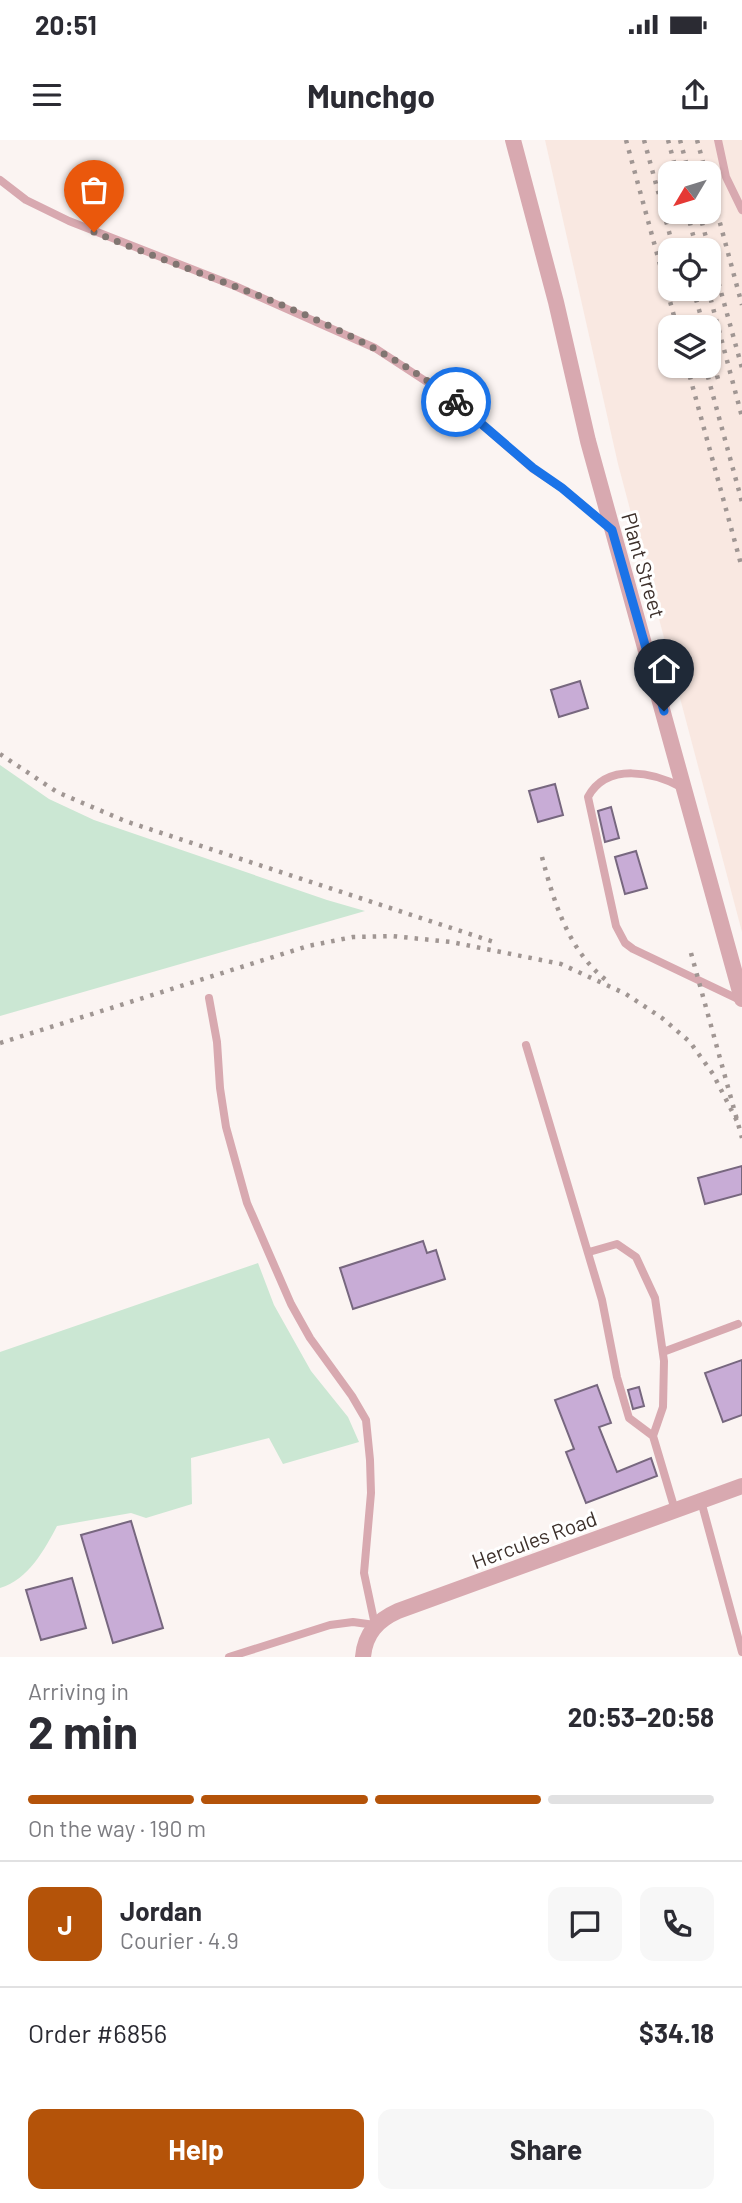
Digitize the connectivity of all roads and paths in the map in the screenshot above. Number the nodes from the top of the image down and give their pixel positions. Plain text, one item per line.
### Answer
1 (513, 140) edge
2 (718, 140) edge
3 (0, 180) edge
4 (742, 210) edge
5 (612, 530) junction
6 (685, 789) junction
7 (209, 999) dead end
8 (742, 1000) edge
9 (526, 1045) dead end
10 (589, 1252) junction
11 (738, 1324) dead end
12 (663, 1352) junction
13 (653, 1436) junction
14 (742, 1486) edge
15 (701, 1501) junction
16 (675, 1510) junction
17 (375, 1625) junction
18 (742, 1652) edge
19 (229, 1657) edge
20 (363, 1657) edge

1 - 5 street, Plant Street
2 - 4 lane
3 - 5 lane
5 - 6 street, Plant Street
6 - 8 street, Plant Street
6 - 8 lane
7 - 17 lane
9 - 10 lane
10 - 12 lane
10 - 13 lane
11 - 12 lane
12 - 13 lane
13 - 16 lane
14 - 15 street, Hercules Road
15 - 16 street, Hercules Road
15 - 18 lane
16 - 17 street, Hercules Road
17 - 19 lane
17 - 20 street

